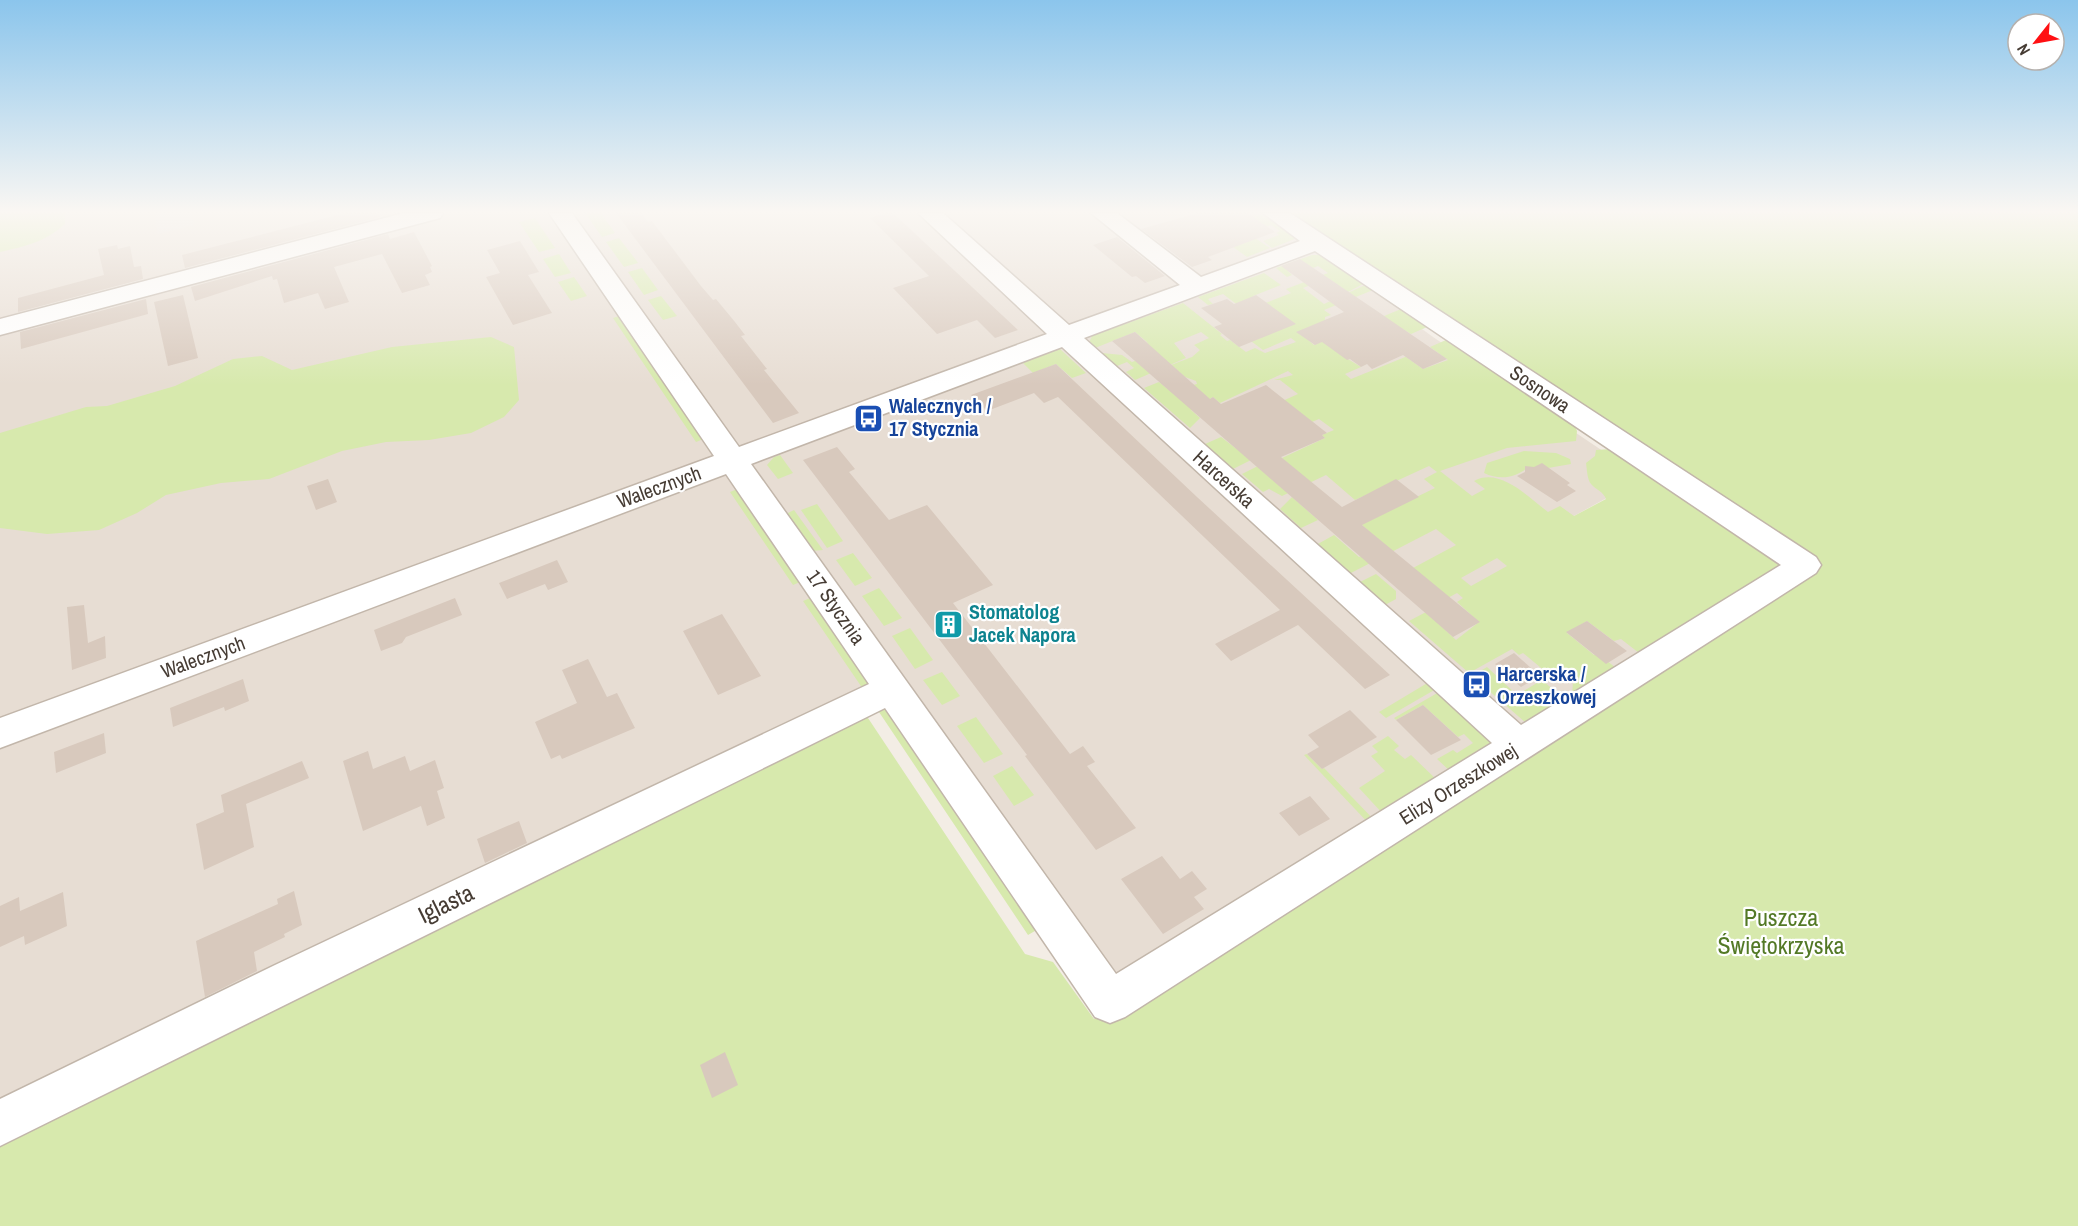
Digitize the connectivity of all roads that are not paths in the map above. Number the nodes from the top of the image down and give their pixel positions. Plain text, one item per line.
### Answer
1 (215, 270) edge
2 (600, 270) edge
3 (992, 270) edge
4 (1175, 270) edge
5 (1242, 270) edge
6 (1361, 270) edge
7 (1197, 287) junction
8 (0, 327) edge
9 (1065, 336) junction
10 (733, 459) junction
11 (1805, 565) joint
12 (893, 688) junction
13 (0, 733) edge
14 (1519, 745) junction
15 (1110, 1002) joint
16 (0, 1123) edge

1 - 8 street
2 - 10 street, 17 Stycznia
3 - 9 street, Harcerska
4 - 7 street
5 - 7 street, Walecznych
6 - 11 street, Sosnowa
7 - 9 street, Walecznych
9 - 10 street, Walecznych
9 - 14 street, Harcerska
10 - 12 street, 17 Stycznia
10 - 13 street, Walecznych
11 - 14 street, Elizy Orzeszkowej
12 - 15 street, 17 Stycznia
12 - 16 street, Iglasta
14 - 15 street, Elizy Orzeszkowej

